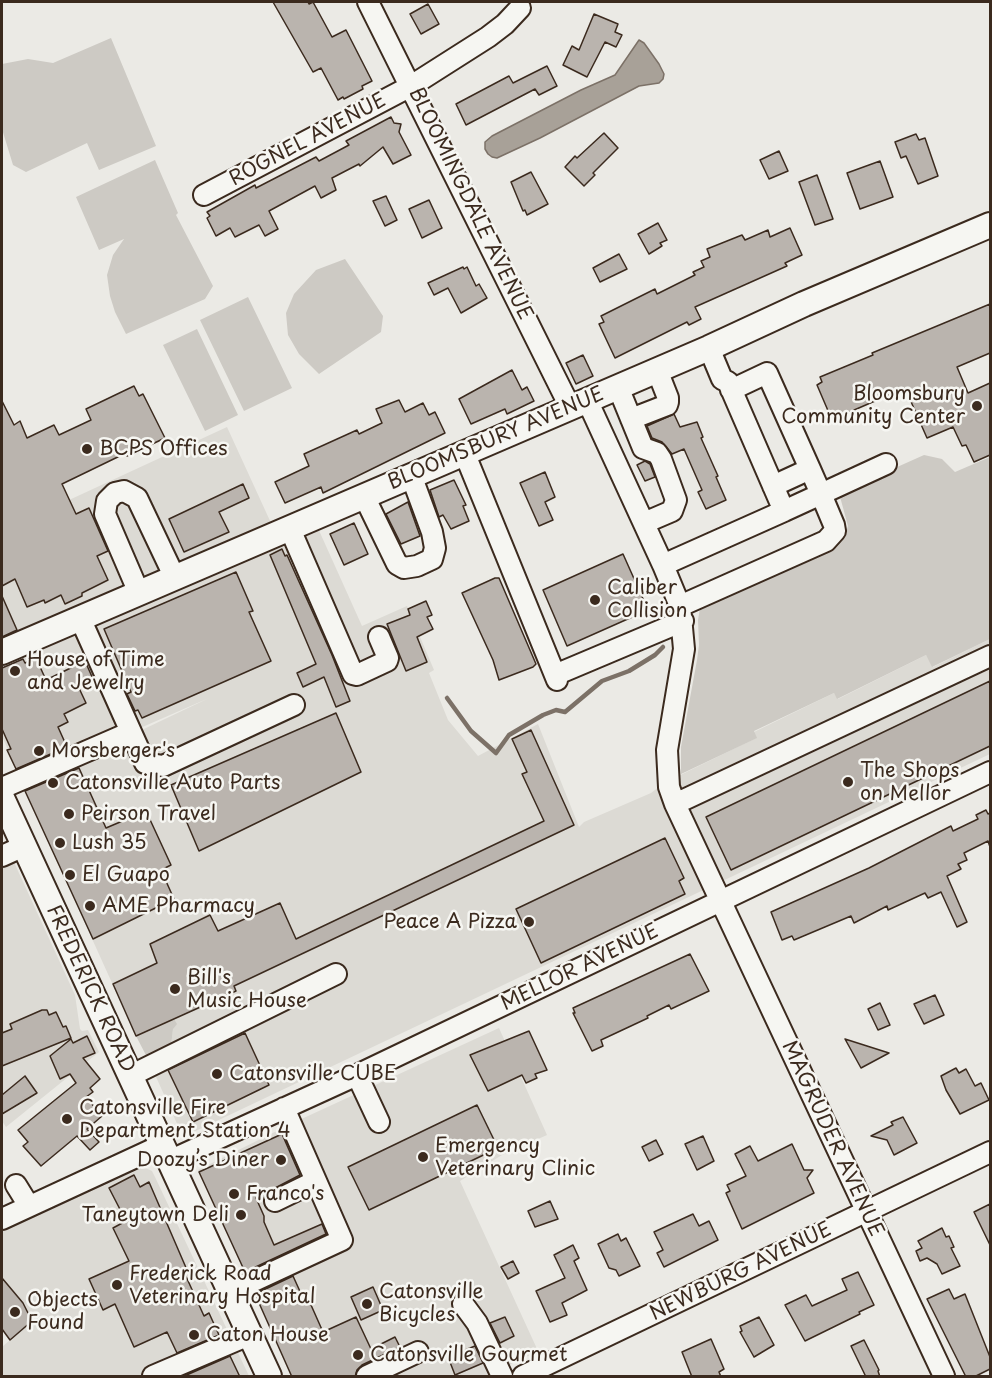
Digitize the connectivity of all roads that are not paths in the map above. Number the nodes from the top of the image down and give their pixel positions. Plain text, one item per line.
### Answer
1 (368, 2) edge
2 (520, 8) dead end
3 (411, 86) junction
4 (204, 195) dead end
5 (990, 225) edge
6 (713, 346) junction
7 (657, 370) junction
8 (730, 386) junction
9 (618, 387) junction
10 (578, 404) junction
11 (631, 419) junction
12 (464, 452) junction
13 (886, 464) dead end
14 (810, 469) junction
15 (411, 475) junction
16 (773, 486) junction
17 (821, 494) junction
18 (364, 496) junction
19 (784, 511) junction
20 (644, 523) junction
21 (290, 529) junction
22 (663, 565) junction
23 (175, 578) junction
24 (139, 593) junction
25 (682, 614) junction
26 (80, 618) junction
27 (379, 637) dead end
28 (2, 652) edge
29 (990, 657) edge
30 (294, 705) dead end
31 (131, 732) junction
32 (990, 772) edge
33 (2, 788) edge
34 (2, 798) edge
35 (675, 804) junction
36 (24, 846) junction
37 (2, 856) edge
38 (721, 900) junction
39 (336, 974) dead end
40 (357, 1075) junction
41 (130, 1076) junction
42 (284, 1108) junction
43 (379, 1122) dead end
44 (990, 1152) edge
45 (166, 1153) junction
46 (316, 1181) junction
47 (16, 1185) dead end
48 (275, 1201) dead end
49 (29, 1206) junction
50 (867, 1212) junction
51 (2, 1219) edge
52 (230, 1292) junction
53 (463, 1304) dead end
54 (249, 1335) junction
55 (418, 1352) dead end
56 (153, 1377) edge
57 (269, 1377) edge
58 (367, 1377) edge
59 (501, 1377) edge
60 (523, 1377) edge
61 (944, 1377) edge

1 - 3 street, BLOOMINGDALE AVENUE
2 - 3 street, ROGNEL AVENUE
3 - 4 street, ROGNEL AVENUE
3 - 10 street, BLOOMINGDALE AVENUE
5 - 6 main road, BLOOMSBURY AVENUE
6 - 7 main road, BLOOMSBURY AVENUE
6 - 8 street
7 - 9 main road, BLOOMSBURY AVENUE
7 - 11 street
8 - 14 street
8 - 16 street
9 - 10 main road, BLOOMSBURY AVENUE
9 - 11 street
10 - 12 main road, BLOOMSBURY AVENUE
10 - 20 street, BLOOMINGDALE AVENUE
11 - 20 street
12 - 15 main road, BLOOMSBURY AVENUE
12 - 25 street
13 - 17 street
14 - 16 street
14 - 17 street
15 - 18 main road, BLOOMSBURY AVENUE
15 - 18 street
16 - 19 street
17 - 19 street
17 - 25 street
18 - 21 main road, BLOOMSBURY AVENUE
19 - 22 street
20 - 22 street, BLOOMINGDALE AVENUE
21 - 23 main road, BLOOMSBURY AVENUE
21 - 27 street
22 - 25 street, BLOOMINGDALE AVENUE
23 - 24 main road, BLOOMSBURY AVENUE
23 - 24 street
24 - 26 main road, BLOOMSBURY AVENUE
25 - 35 street, BLOOMINGDALE AVENUE
26 - 28 main road, BLOOMSBURY AVENUE
26 - 31 street
29 - 35 street
30 - 31 street
31 - 33 street
32 - 38 street, MELLOR AVENUE
34 - 36 main road, FREDERICK ROAD
35 - 38 street, BLOOMINGDALE AVENUE
36 - 37 street
36 - 41 main road, FREDERICK ROAD
38 - 40 street, MELLOR AVENUE
38 - 50 street, MAGRUDER AVENUE
39 - 41 street
40 - 42 street, MELLOR AVENUE
40 - 43 street
41 - 45 main road, FREDERICK ROAD
42 - 45 street, MELLOR AVENUE
42 - 46 street
44 - 50 street, NEWBURG AVENUE
45 - 49 street, MELLOR AVENUE
45 - 52 main road, FREDERICK ROAD
46 - 48 street
46 - 52 street
47 - 49 street
49 - 51 street, MELLOR AVENUE
50 - 60 street, NEWBURG AVENUE
50 - 61 street, MAGRUDER AVENUE
52 - 54 main road, FREDERICK ROAD
53 - 59 street
54 - 56 street
54 - 57 main road, FREDERICK ROAD
55 - 58 street

